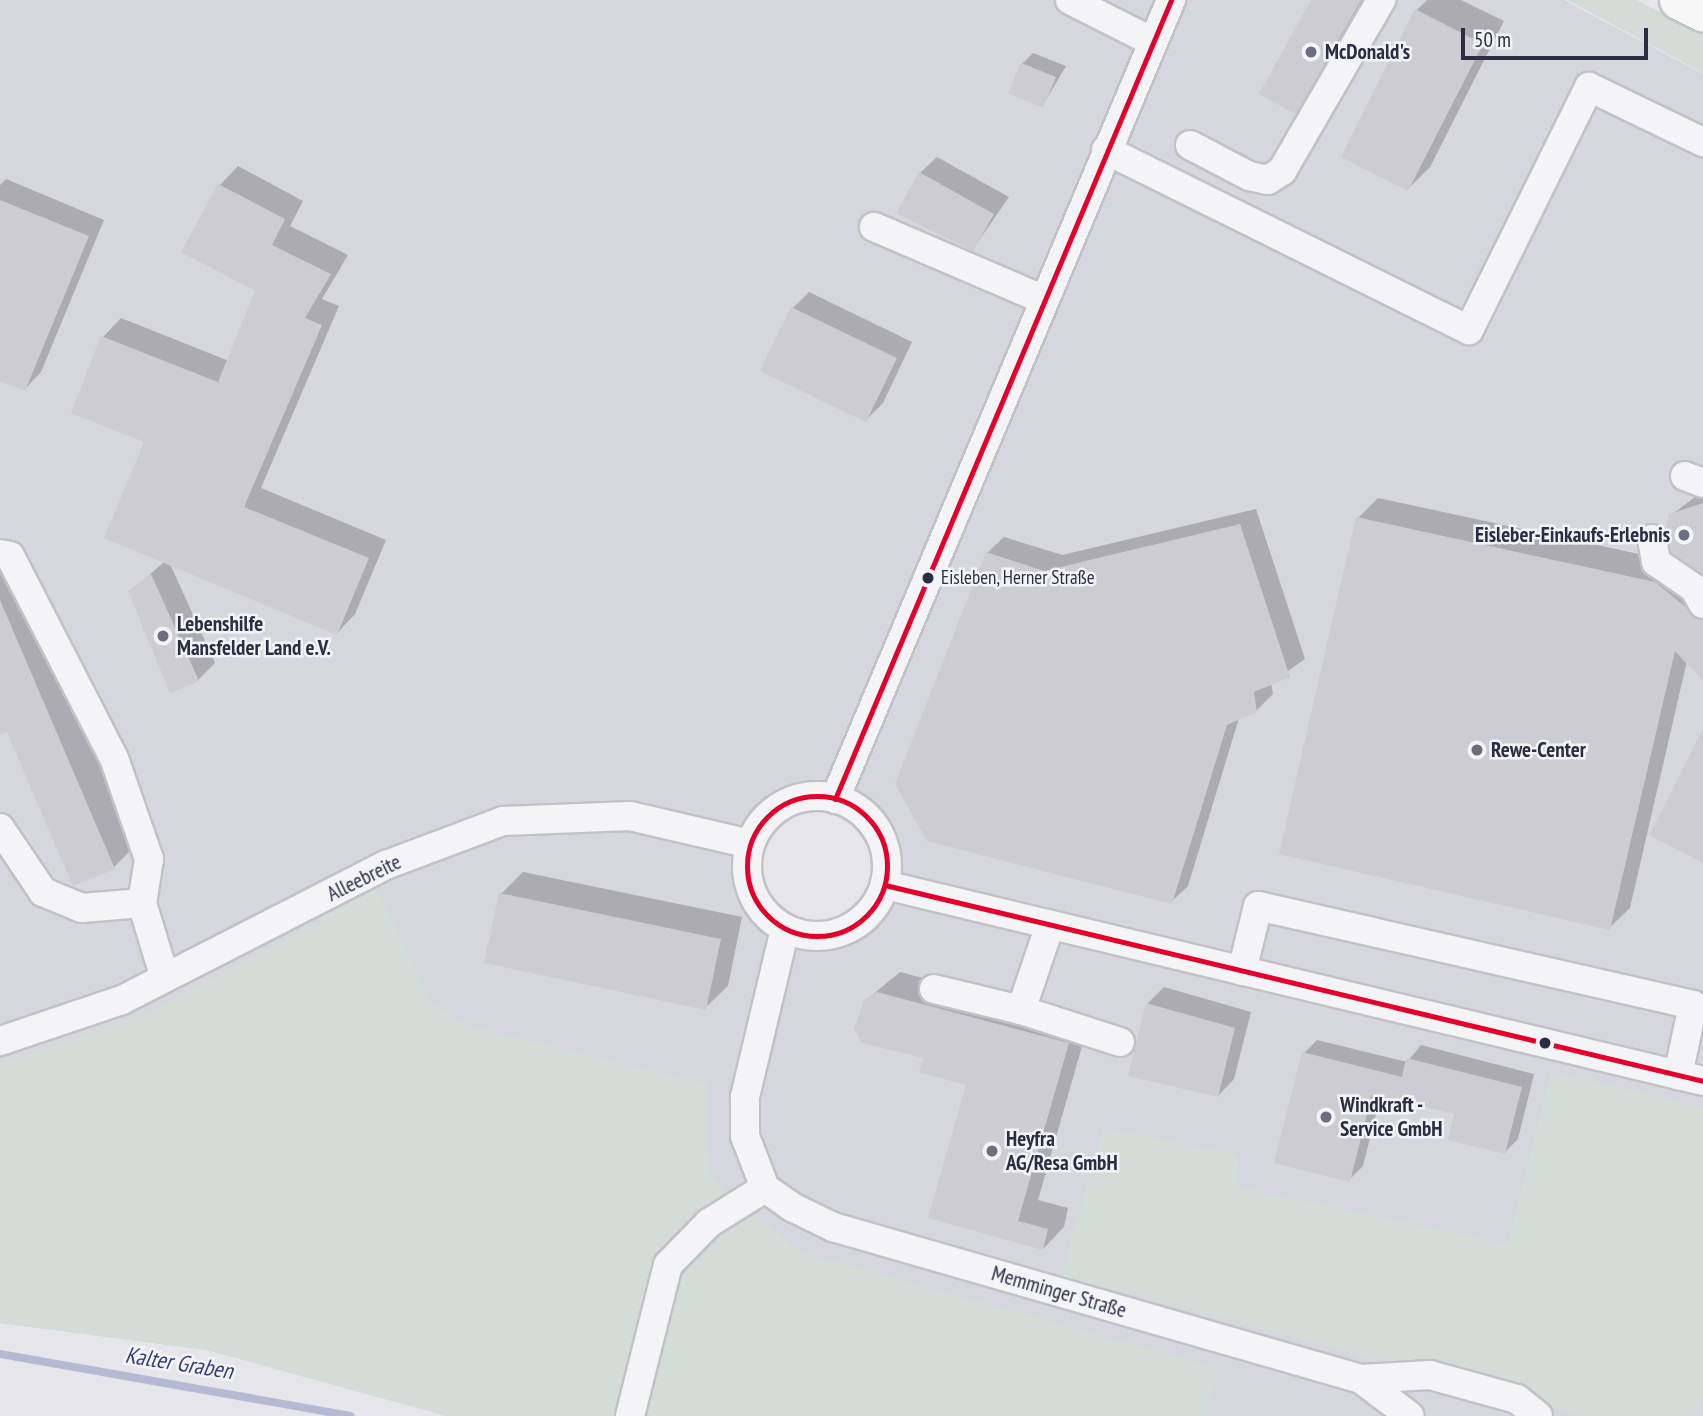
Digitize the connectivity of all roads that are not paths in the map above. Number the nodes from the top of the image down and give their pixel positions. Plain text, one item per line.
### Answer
1 (1070, 0) edge
2 (1171, 0) edge
3 (1381, 0) edge
4 (1678, 0) edge
5 (1703, 13) edge
6 (1153, 42) junction
7 (1703, 142) edge
8 (1190, 145) dead end
9 (1106, 150) junction
10 (874, 227) dead end
11 (1044, 300) junction
12 (1652, 539) dead end
13 (0, 554) edge
14 (1703, 604) edge
15 (835, 799) junction
16 (0, 828) edge
17 (750, 844) junction
18 (885, 885) junction
19 (142, 903) junction
20 (1050, 925) junction
21 (785, 929) junction
22 (1241, 971) junction
23 (165, 978) junction
24 (934, 989) dead end
25 (1698, 1001) edge
26 (1021, 1010) junction
27 (0, 1041) edge
28 (1120, 1042) dead end
29 (1690, 1078) edge
30 (765, 1188) junction
31 (1361, 1379) junction
32 (630, 1416) edge
33 (1410, 1416) edge
34 (1538, 1416) edge

1 - 6 street
2 - 6 street
3 - 8 street
4 - 5 main road
6 - 9 street
7 - 9 street
9 - 11 street
10 - 11 street
11 - 15 street
12 - 14 street
13 - 19 street
15 - 17 street
15 - 18 street
16 - 19 street
17 - 21 street
17 - 23 street, Alleebreite
18 - 20 street
18 - 21 street
19 - 23 street
20 - 22 street
20 - 26 street
21 - 30 street
22 - 25 street
22 - 29 street
23 - 27 street, Alleebreite
24 - 26 street
25 - 29 street
26 - 28 street
30 - 31 street, Memminger Straße
30 - 32 street
31 - 33 street, Memminger Straße
31 - 34 street, Memminger Straße

